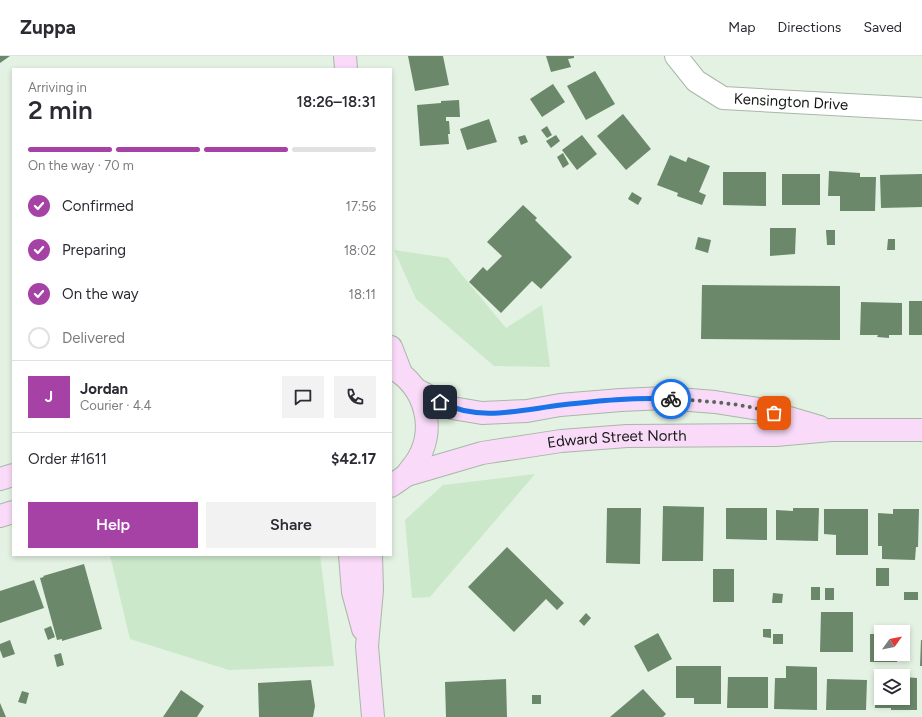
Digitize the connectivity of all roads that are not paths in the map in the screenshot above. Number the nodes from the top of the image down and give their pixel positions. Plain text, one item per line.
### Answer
1 (345, 56) edge
2 (676, 56) edge
3 (346, 68) edge
4 (922, 108) edge
5 (392, 351) edge
6 (396, 370) edge
7 (417, 390) junction
8 (831, 430) junction
9 (922, 430) edge
10 (12, 475) edge
11 (0, 479) edge
12 (399, 480) edge
13 (12, 512) edge
14 (0, 516) edge
15 (350, 556) edge
16 (371, 556) edge
17 (367, 646) junction
18 (373, 717) edge

1 - 3 main road
2 - 4 street, Kensington Drive
5 - 6 main road
6 - 7 main road
7 - 8 main road, Edward Street North
7 - 12 main road
8 - 9 main road, Edward Street North
8 - 12 main road, Edward Street North
10 - 11 main road
13 - 14 main road
15 - 17 main road
16 - 17 main road
17 - 18 main road

